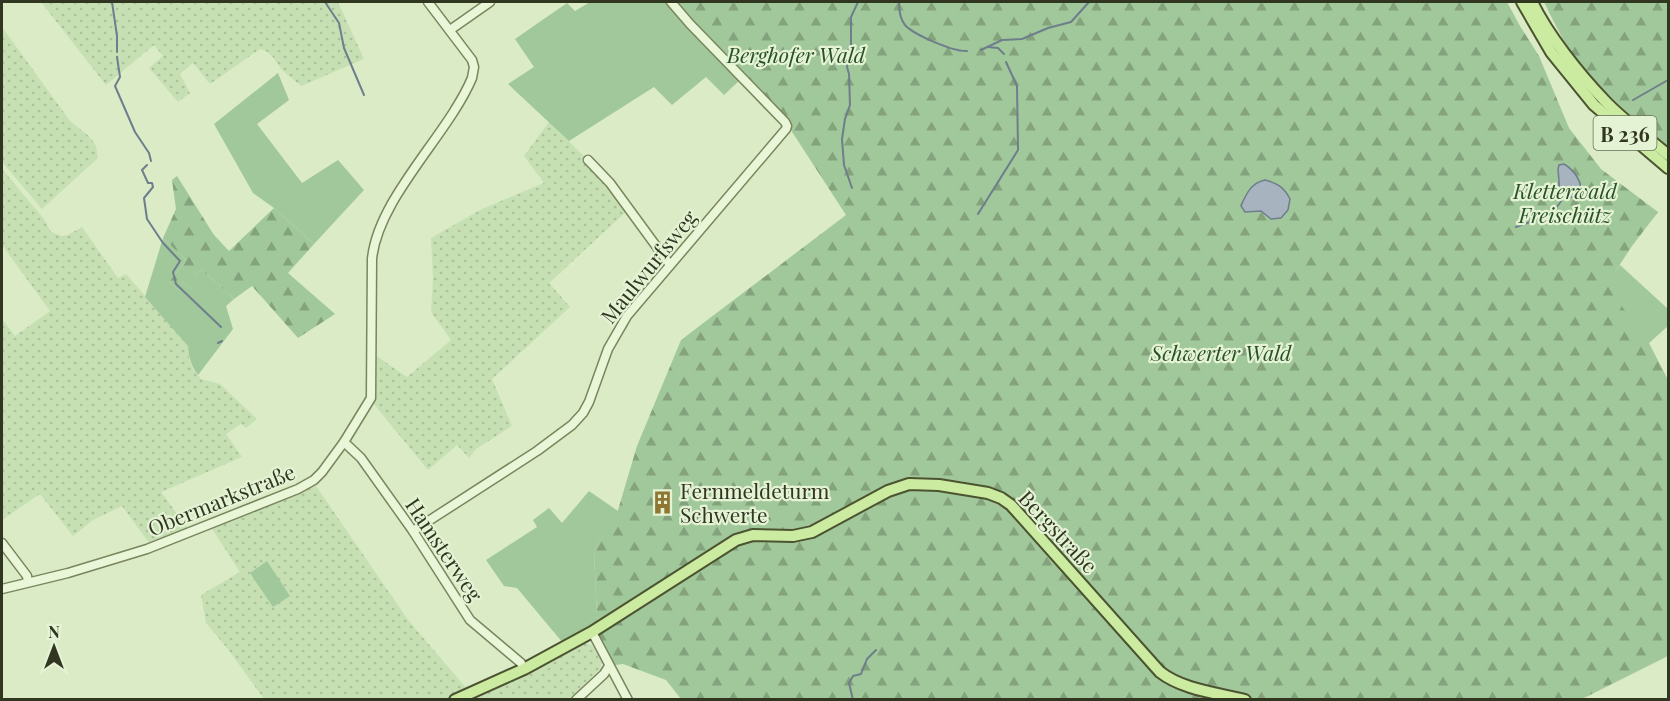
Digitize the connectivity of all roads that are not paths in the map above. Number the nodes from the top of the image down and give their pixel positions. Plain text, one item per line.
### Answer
1 (428, 2) edge
2 (490, 2) edge
3 (670, 2) edge
4 (1522, 2) edge
5 (1532, 2) edge
6 (450, 30) junction
7 (1668, 154) edge
8 (588, 160) dead end
9 (1668, 168) edge
10 (670, 266) junction
11 (344, 442) junction
12 (413, 531) junction
13 (2, 543) edge
14 (28, 582) junction
15 (2, 589) edge
16 (592, 632) junction
17 (609, 666) junction
18 (524, 669) junction
19 (455, 699) edge
20 (576, 699) edge
21 (628, 699) edge
22 (1245, 699) edge

1 - 6 street, Obermarkstraße
2 - 6 street
3 - 10 street, Maulwurfsweg
4 - 9 main road, B 236
5 - 7 main road, B 236
6 - 11 street, Obermarkstraße
8 - 10 street
10 - 12 street, Maulwurfsweg
11 - 12 street, Hamsterweg
11 - 14 street, Obermarkstraße
12 - 18 street, Hamsterweg
13 - 14 street
14 - 15 street, Obermarkstraße
16 - 17 street
16 - 18 main road, Bergstraße
16 - 22 main road, Bergstraße
17 - 20 street
17 - 21 street
18 - 19 main road, Bergstraße

